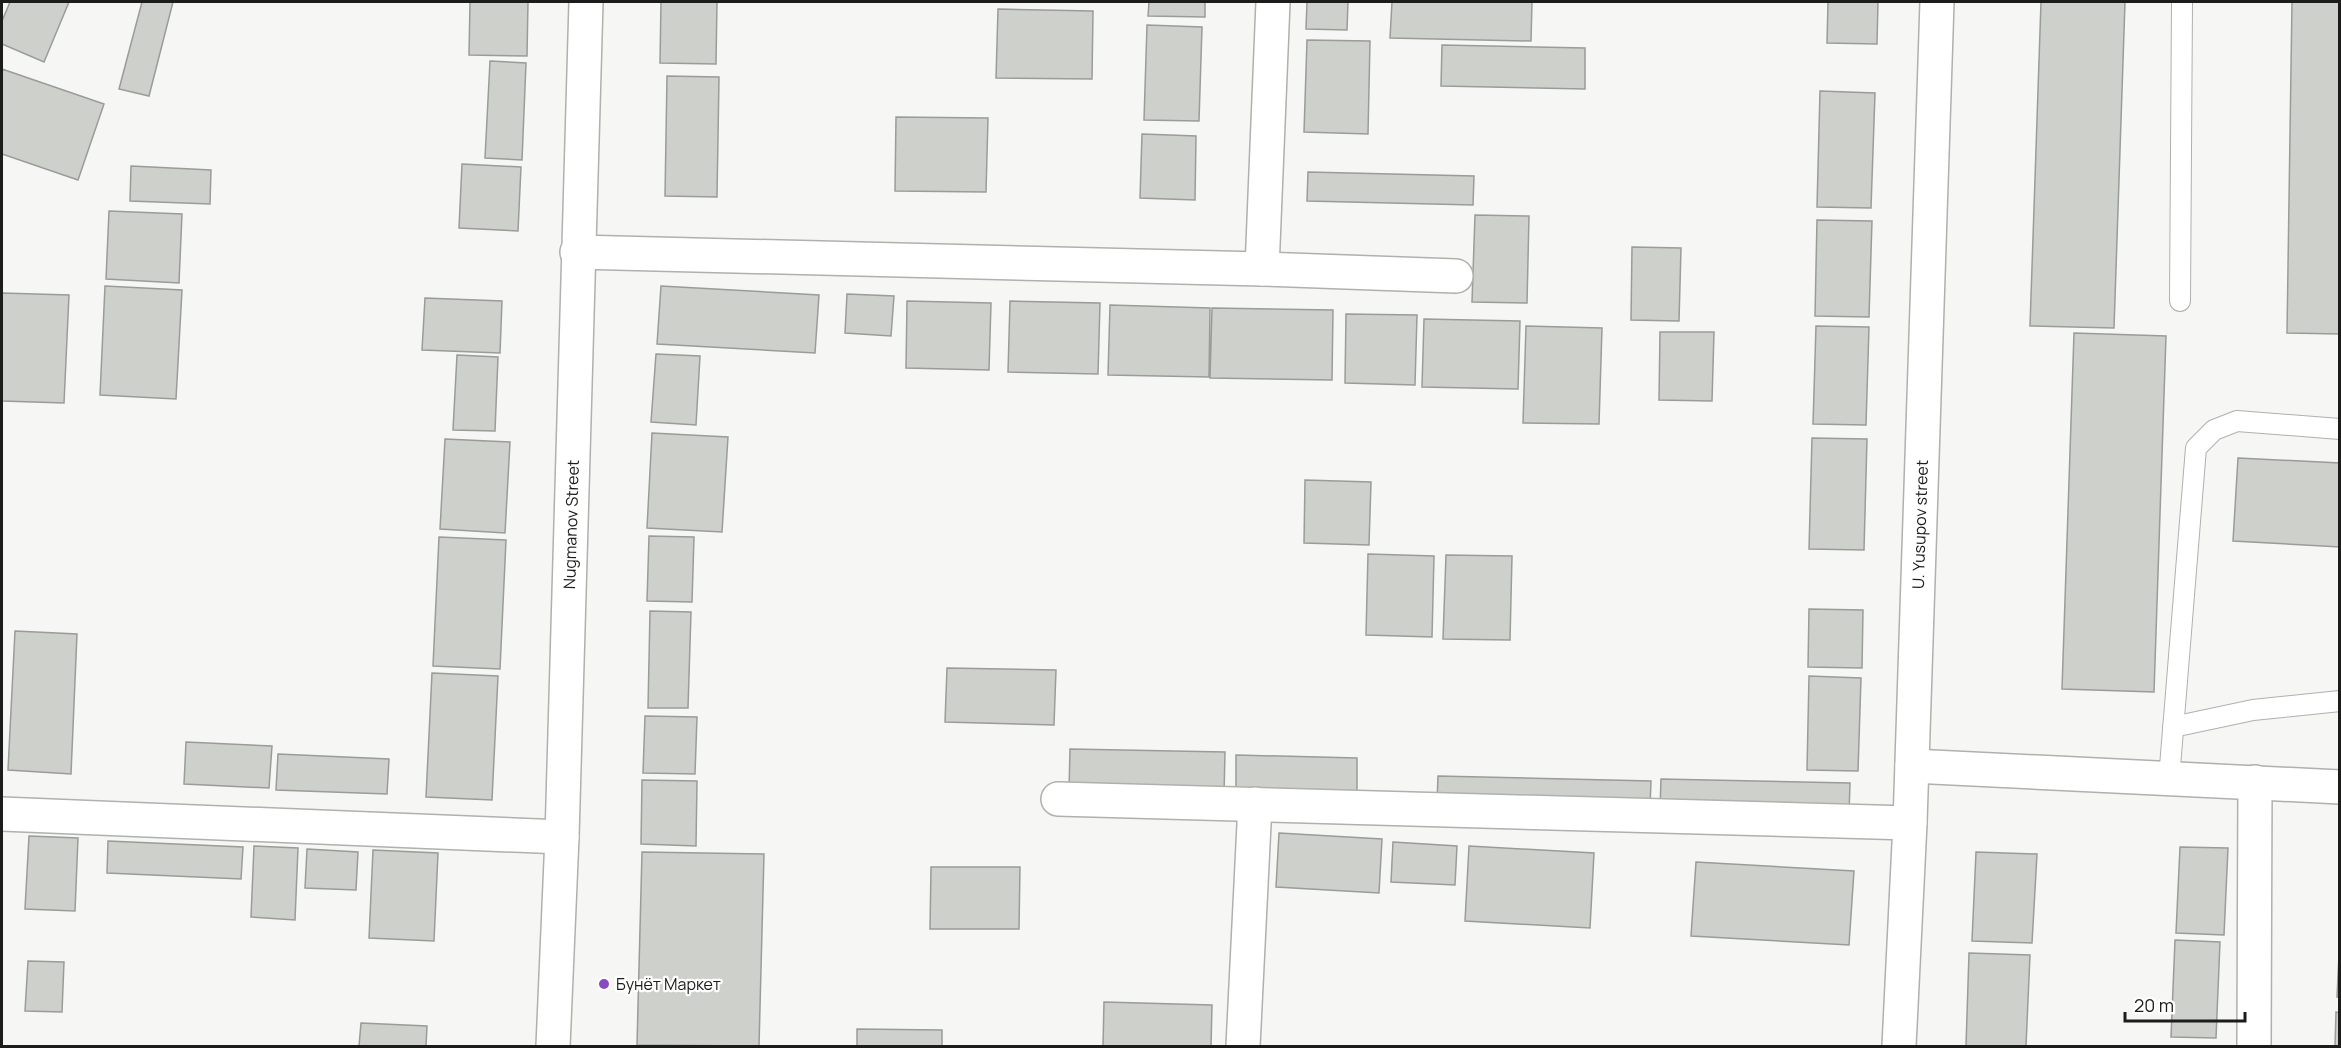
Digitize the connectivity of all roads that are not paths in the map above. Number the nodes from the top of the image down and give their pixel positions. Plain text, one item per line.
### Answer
1 (586, 2) edge
2 (1273, 2) edge
3 (1937, 2) edge
4 (2182, 2) edge
5 (577, 252) junction
6 (1262, 268) junction
7 (1456, 276) dead end
8 (2180, 301) dead end
9 (2340, 429) edge
10 (2340, 701) edge
11 (2173, 727) junction
12 (1912, 766) junction
13 (2169, 779) junction
14 (2255, 782) junction
15 (2340, 787) edge
16 (1058, 799) dead end
17 (1255, 804) junction
18 (2, 814) edge
19 (1910, 823) junction
20 (562, 837) junction
21 (553, 1047) edge
22 (1243, 1047) edge
23 (1899, 1047) edge
24 (2254, 1047) edge

1 - 5 street, Nugmanov Street
2 - 6 street
3 - 12 street, U. Yusupov street
4 - 8 lane
5 - 6 street
5 - 20 street, Nugmanov Street
6 - 7 street
9 - 11 lane
10 - 11 lane
11 - 13 lane
12 - 13 street
12 - 19 street, U. Yusupov street
13 - 14 street
14 - 15 street
14 - 24 street
16 - 17 street
17 - 19 street
17 - 22 street
18 - 20 street
19 - 23 street, U. Yusupov street
20 - 21 street, Nugmanov Street

